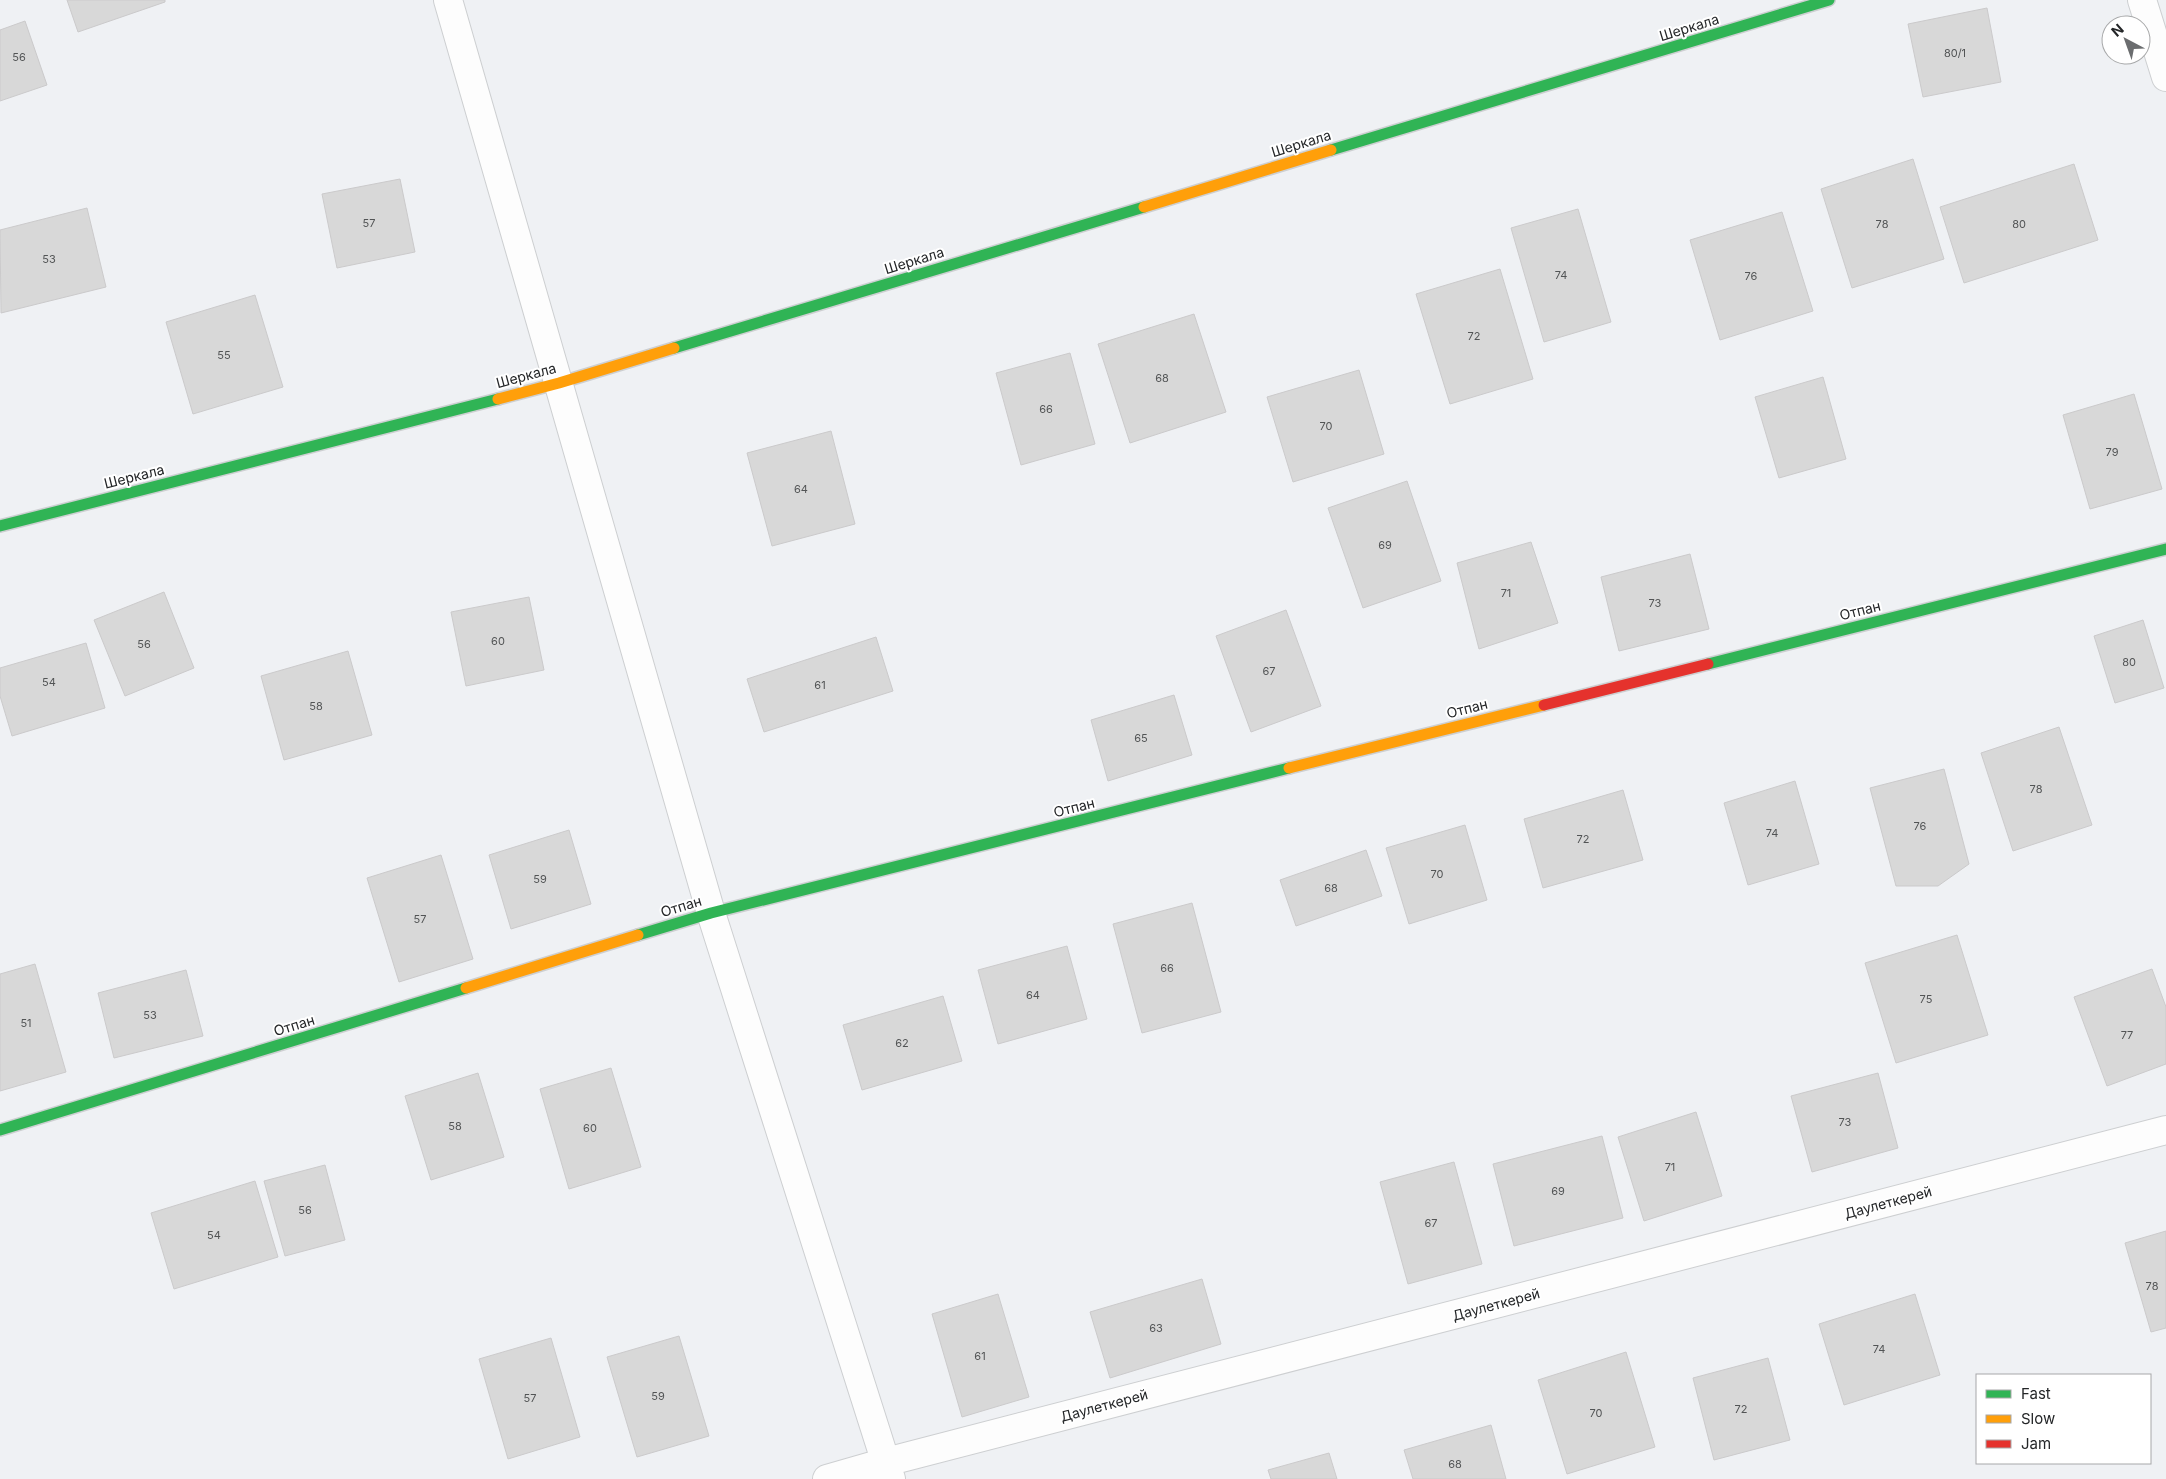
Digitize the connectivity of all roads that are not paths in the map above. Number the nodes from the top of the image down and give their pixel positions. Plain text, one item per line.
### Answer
1 (448, 0) edge
2 (1829, 0) edge
3 (2142, 0) edge
4 (2166, 77) edge
5 (559, 382) junction
6 (0, 526) edge
7 (2166, 549) edge
8 (711, 913) junction
9 (0, 1130) edge
10 (2166, 1130) edge
11 (888, 1470) edge
12 (827, 1479) edge

1 - 5 street
2 - 5 street, Шеркала
3 - 4 street
5 - 6 street, Шеркала
5 - 8 street
7 - 8 street, Отпан
8 - 9 street, Отпан
8 - 11 street
10 - 11 street, Даулеткерей
11 - 12 street, Даулеткерей

